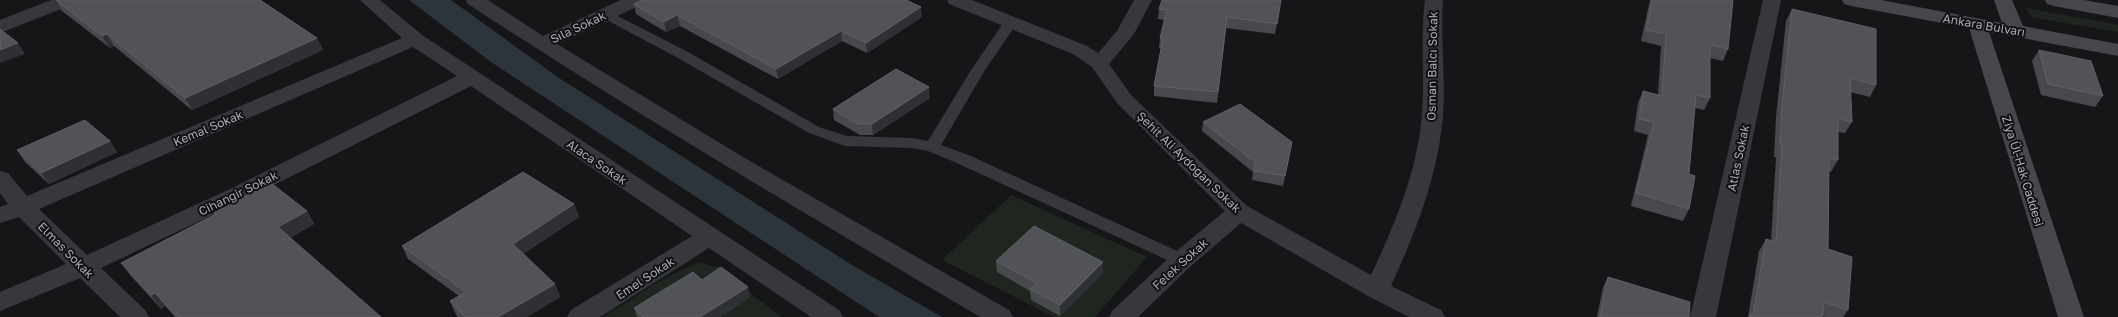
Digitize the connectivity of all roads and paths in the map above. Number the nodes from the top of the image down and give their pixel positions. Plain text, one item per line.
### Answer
1 (67, 0) edge
2 (369, 0) edge
3 (475, 0) edge
4 (636, 0) edge
5 (956, 0) edge
6 (1143, 0) edge
7 (1434, 0) edge
8 (1772, 0) edge
9 (1851, 0) edge
10 (2003, 0) edge
11 (2054, 0) edge
12 (1920, 7) edge
13 (2118, 12) edge
14 (606, 14) junction
15 (1011, 22) junction
16 (1977, 24) junction
17 (0, 28) edge
18 (2015, 31) junction
19 (415, 39) junction
20 (542, 44) junction
21 (2118, 50) edge
22 (1099, 63) junction
23 (472, 77) junction
24 (932, 147) junction
25 (0, 178) edge
26 (23, 207) junction
27 (1239, 212) junction
28 (0, 215) edge
29 (708, 237) junction
30 (1182, 260) junction
31 (83, 268) junction
32 (1377, 290) junction
33 (0, 302) edge
34 (136, 317) edge
35 (580, 317) edge
36 (830, 317) edge
37 (1000, 317) edge
38 (1122, 317) edge
39 (1432, 317) edge
40 (1703, 317) edge
41 (2070, 317) edge

1 - 17 street
2 - 19 street, Alaca Sokak
3 - 20 street
4 - 14 street, Sıla Sokak
5 - 15 street, Şehit Ali Aydoğan Sokak
6 - 22 street
7 - 32 street, Osman Balcı Sokak
8 - 40 street, Atlas Sokak
9 - 12 street, Ankara Bulvarı
10 - 18 street
11 - 13 street
12 - 16 street, Ankara Bulvarı
14 - 20 street, Sıla Sokak
14 - 24 lane
15 - 22 street, Şehit Ali Aydoğan Sokak
15 - 24 lane
16 - 18 street, Ankara Bulvarı
16 - 41 street, Ziya Ül-Hak Caddesi
18 - 21 street, Ankara Bulvarı
19 - 23 street, Alaca Sokak
19 - 26 street, Kemal Sokak
20 - 37 street
22 - 27 street, Şehit Ali Aydoğan Sokak
23 - 29 street, Alaca Sokak
23 - 31 street, Cihangir Sokak
24 - 30 lane
25 - 26 street, Elmas Sokak
26 - 28 street, Kemal Sokak
26 - 31 street, Elmas Sokak
27 - 30 street, Felek Sokak
27 - 32 street, Şehit Ali Aydoğan Sokak
29 - 35 street, Emel Sokak
29 - 36 street, Alaca Sokak
30 - 38 street, Felek Sokak
31 - 33 street, Cihangir Sokak
31 - 34 street, Elmas Sokak
32 - 39 street, Şehit Ali Aydoğan Sokak

